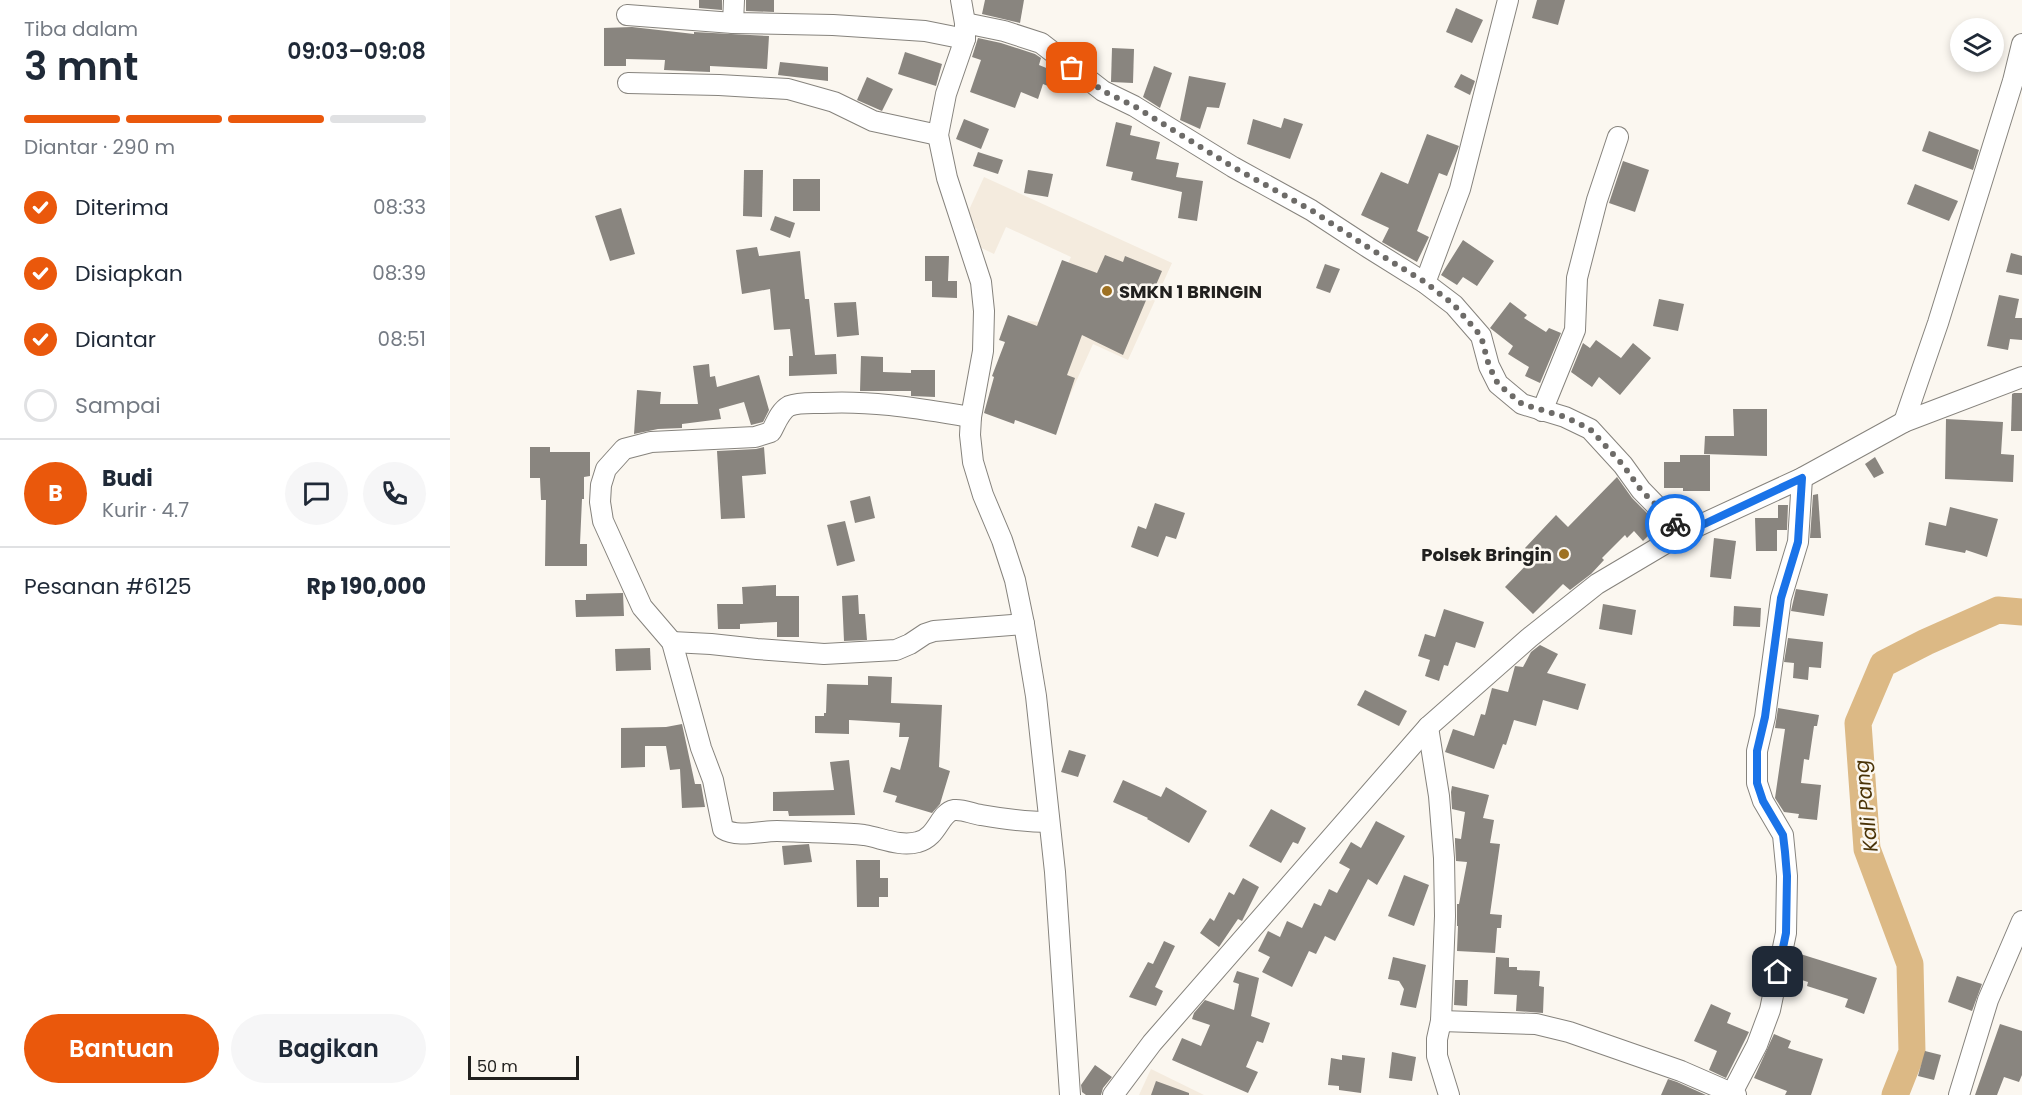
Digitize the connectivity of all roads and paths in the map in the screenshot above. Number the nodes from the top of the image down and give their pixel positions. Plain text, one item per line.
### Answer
1 (734, 0) edge
2 (961, 0) edge
3 (1508, 0) edge
4 (627, 15) dead end
5 (733, 23) junction
6 (965, 31) junction
7 (2022, 44) edge
8 (628, 83) dead end
9 (938, 135) junction
10 (1618, 137) dead end
11 (1425, 282) junction
12 (2022, 377) edge
13 (1542, 411) junction
14 (971, 417) junction
15 (1904, 422) junction
16 (1802, 478) junction
17 (1683, 534) junction
18 (1024, 624) junction
19 (672, 642) junction
20 (1428, 727) junction
21 (1049, 822) junction
22 (2022, 921) edge
23 (1441, 1021) junction
24 (1966, 1093) edge
25 (1734, 1094) edge
26 (1070, 1095) edge
27 (1113, 1095) edge
28 (1449, 1095) edge

1 - 5 street
2 - 6 street
3 - 11 street
4 - 5 street
5 - 6 street
6 - 9 street
6 - 11 street
7 - 15 street
8 - 9 street
9 - 14 street
10 - 13 street
11 - 13 street
12 - 15 street
13 - 17 street
14 - 18 street
14 - 19 street
15 - 16 street
16 - 17 street
16 - 25 street
17 - 20 street
18 - 19 street
18 - 21 street
19 - 21 street
20 - 23 street
20 - 27 street
21 - 26 street
22 - 24 street
23 - 25 street
23 - 28 street

